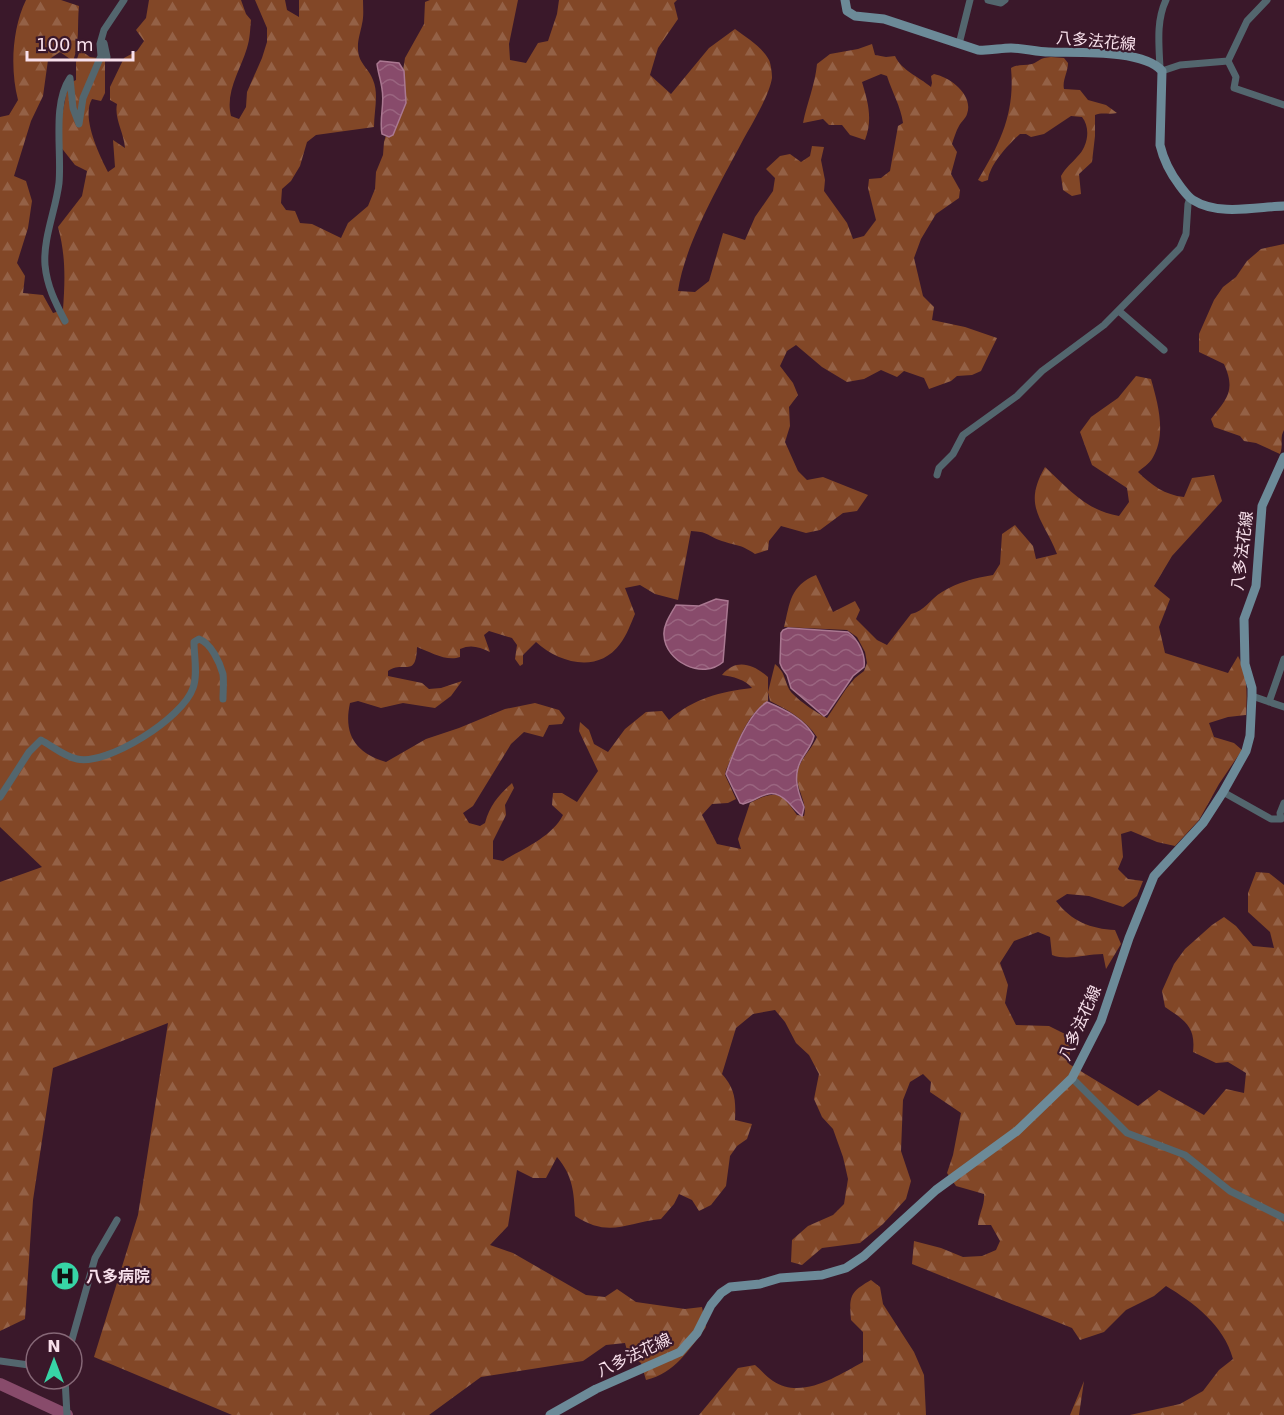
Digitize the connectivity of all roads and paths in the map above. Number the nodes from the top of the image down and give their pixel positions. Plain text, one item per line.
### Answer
1 (124, 0) edge
2 (845, 0) edge
3 (970, 0) edge
4 (988, 0) edge
5 (1005, 0) edge
6 (1166, 0) edge
7 (1267, 0) edge
8 (102, 38) junction
9 (959, 44) junction
10 (106, 57) dead end
11 (1228, 61) junction
12 (1161, 69) junction
13 (1284, 105) edge
14 (1190, 198) junction
15 (1284, 206) edge
16 (1119, 311) junction
17 (65, 321) dead end
18 (1164, 350) dead end
19 (1284, 457) edge
20 (937, 475) dead end
21 (1284, 659) edge
22 (1252, 696) junction
23 (223, 699) dead end
24 (1269, 702) junction
25 (1284, 707) edge
26 (1223, 792) junction
27 (0, 797) edge
28 (1284, 803) edge
29 (1072, 1078) junction
30 (1284, 1218) edge
31 (117, 1220) dead end
32 (74, 1331) edge
33 (0, 1360) edge
34 (24, 1364) edge
35 (66, 1391) edge
36 (67, 1415) edge
37 (550, 1415) edge

1 - 8 street
2 - 9 main road, 八多法花線
3 - 9 street
4 - 5 street
6 - 12 street
7 - 11 street
8 - 10 street
8 - 17 street
9 - 12 main road, 八多法花線
11 - 12 street
11 - 13 street
12 - 14 main road
14 - 15 main road
14 - 16 street
16 - 18 street
16 - 20 street
19 - 22 main road, 八多法花線
21 - 24 street
22 - 24 street
22 - 26 main road, 八多法花線
23 - 27 street
24 - 25 street
26 - 28 street
26 - 29 main road, 八多法花線
29 - 30 street
29 - 37 main road, 八多法花線
31 - 32 street
33 - 34 street
35 - 36 street

